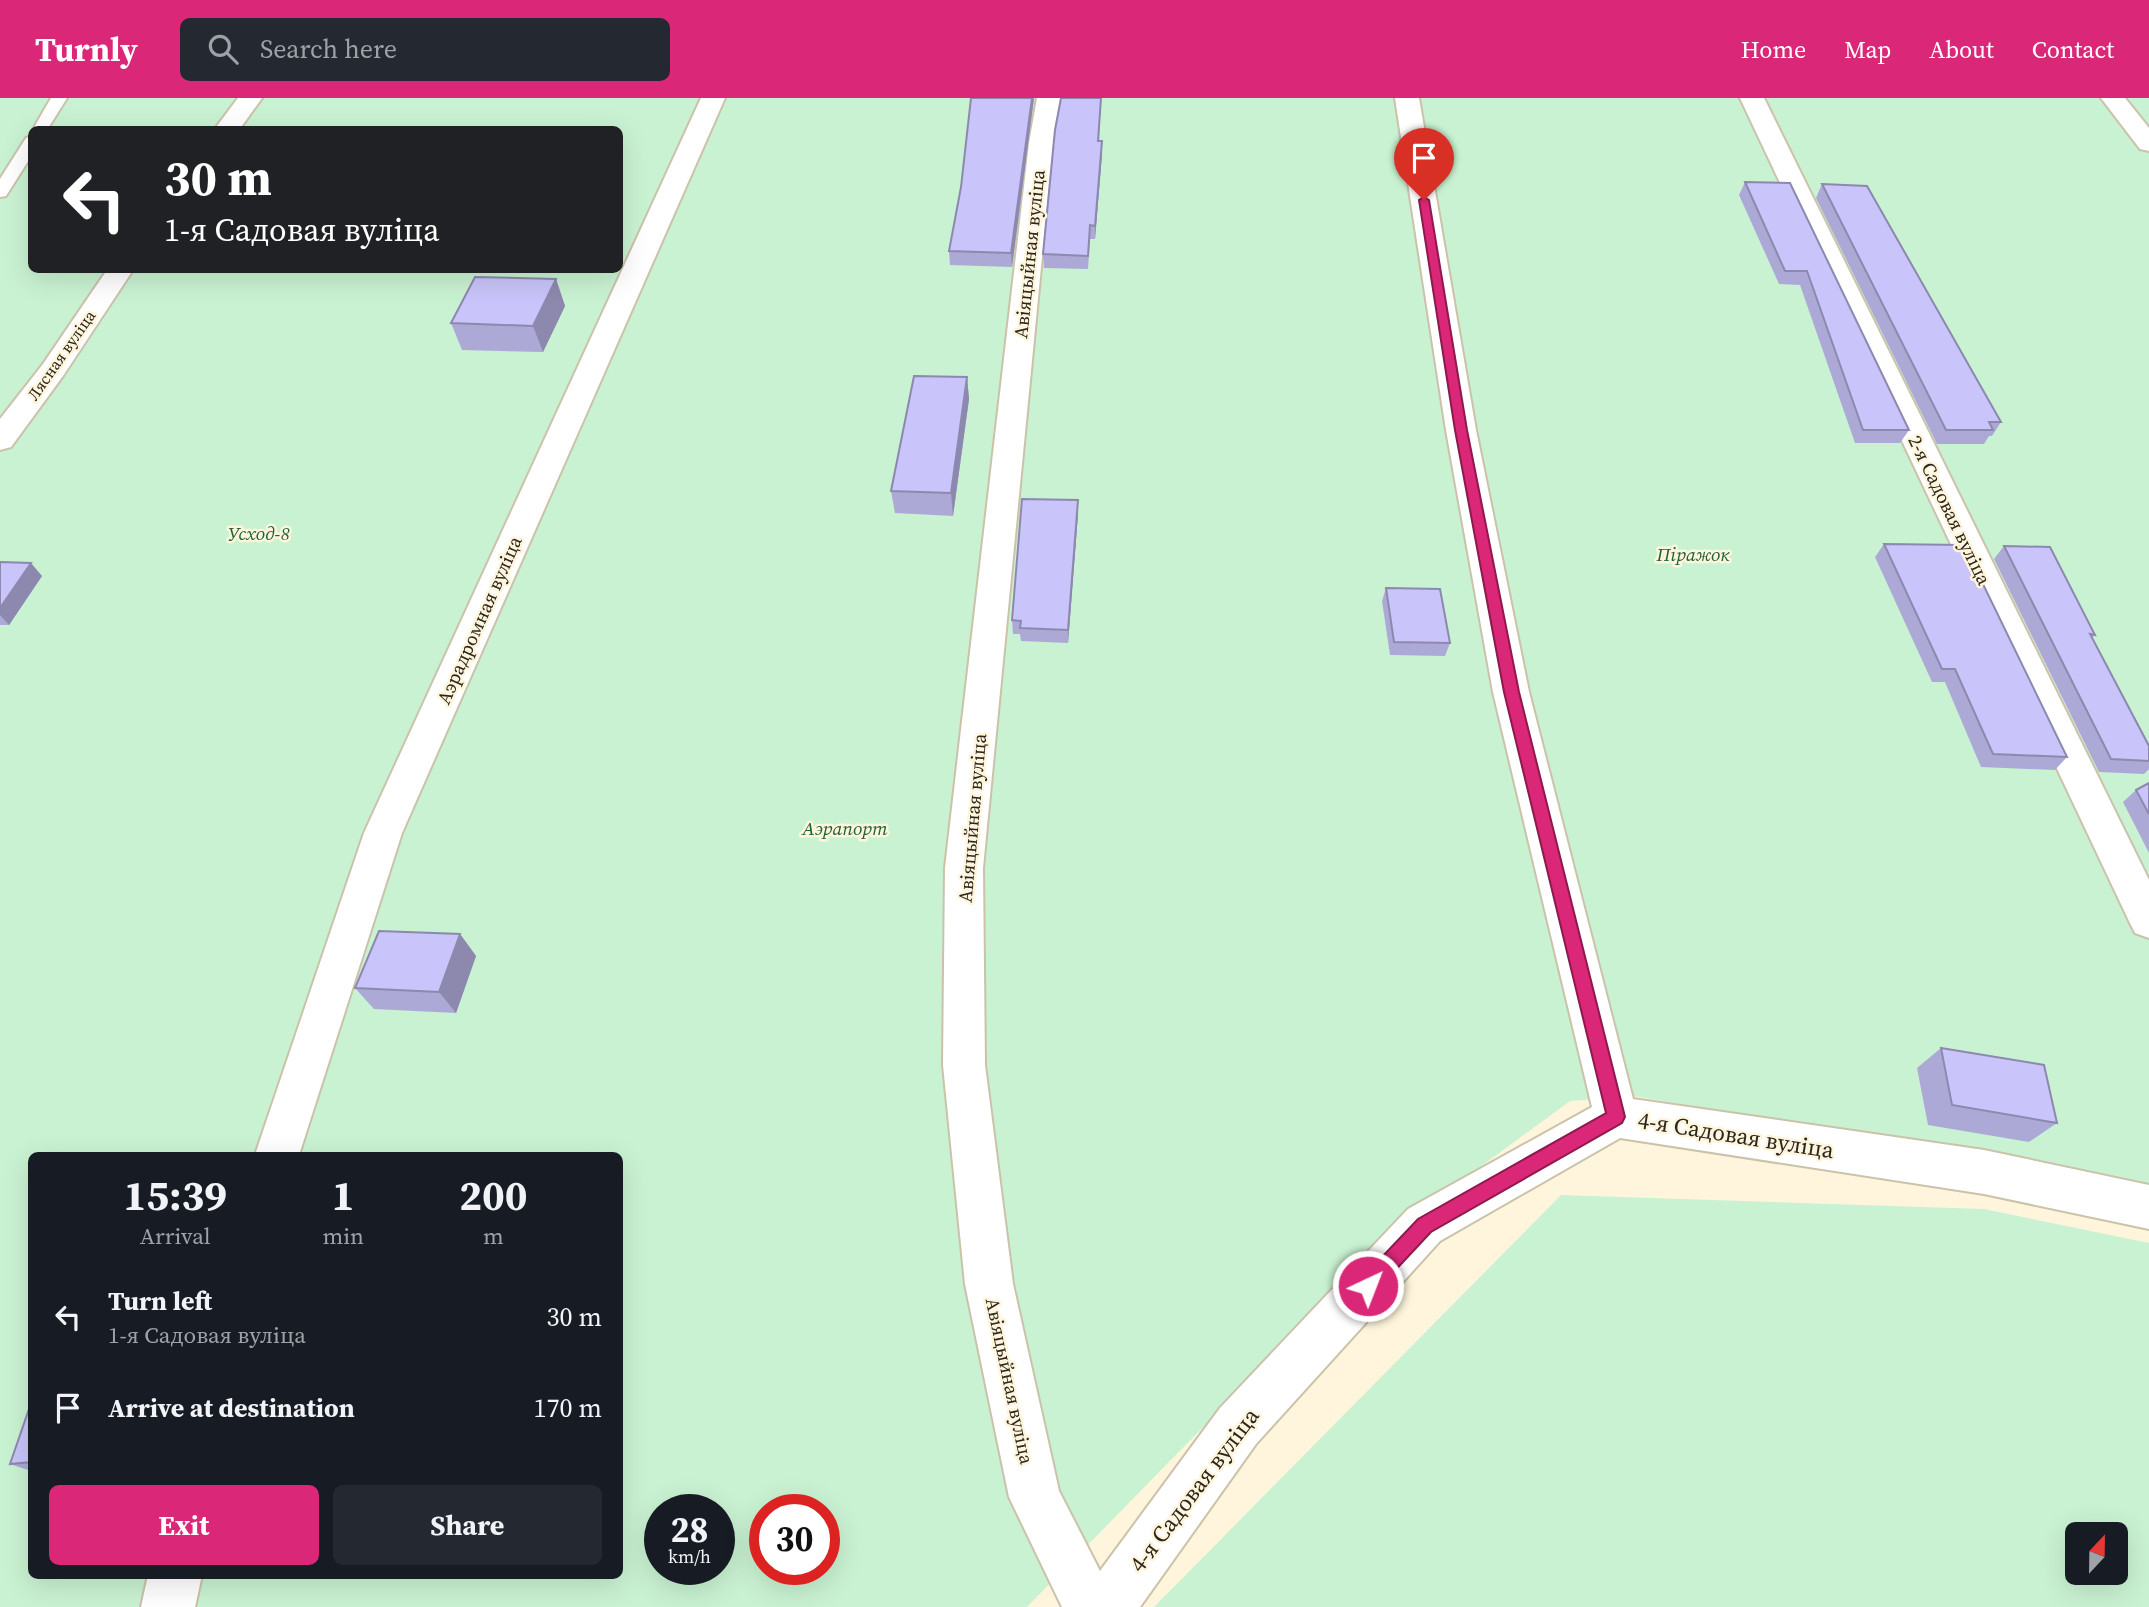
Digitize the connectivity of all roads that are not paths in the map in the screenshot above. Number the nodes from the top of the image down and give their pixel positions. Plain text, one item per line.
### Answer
1 (59, 98) edge
2 (250, 98) edge
3 (713, 98) edge
4 (1049, 98) edge
5 (1407, 98) edge
6 (1752, 98) edge
7 (2113, 98) edge
8 (42, 126) edge
9 (229, 126) edge
10 (2149, 144) edge
11 (28, 147) edge
12 (0, 192) edge
13 (118, 273) edge
14 (0, 440) edge
15 (2149, 921) edge
16 (1616, 1117) junction
17 (278, 1152) edge
18 (2149, 1207) edge
19 (174, 1579) edge
20 (168, 1607) edge
21 (1090, 1607) edge
22 (1107, 1607) edge

1 - 8 lane
2 - 9 street
3 - 17 street, Аэрадромная вуліца
4 - 21 street, Авіяцыйная вуліца
5 - 16 street
6 - 15 street, 2-я Садовая вуліца
7 - 10 street
11 - 12 lane
13 - 14 street, Лясная вуліца
16 - 18 street, 4-я Садовая вуліца
16 - 22 street, 4-я Садовая вуліца
19 - 20 street

